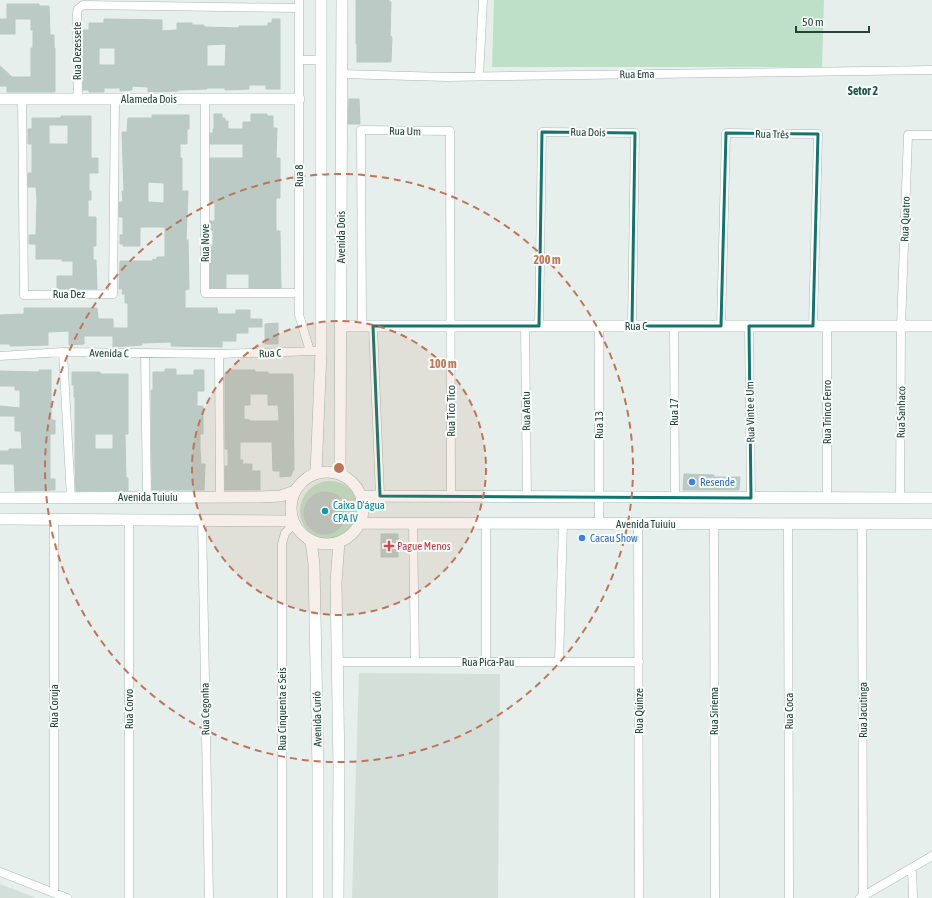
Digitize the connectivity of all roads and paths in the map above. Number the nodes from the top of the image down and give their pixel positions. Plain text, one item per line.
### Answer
1 (321, 0) edge
2 (342, 0) edge
3 (482, 0) edge
4 (299, 4) edge
5 (300, 60) junction
6 (322, 60) junction
7 (932, 70) edge
8 (341, 74) junction
9 (479, 76) junction
10 (299, 98) junction
11 (0, 99) edge
12 (22, 99) junction
13 (78, 99) junction
14 (115, 99) junction
15 (205, 99) junction
16 (932, 135) edge
17 (298, 293) junction
18 (340, 326) junction
19 (367, 326) junction
20 (452, 326) junction
21 (525, 326) junction
22 (539, 326) junction
23 (598, 326) junction
24 (632, 326) junction
25 (674, 326) junction
26 (720, 326) junction
27 (749, 326) junction
28 (813, 326) junction
29 (827, 326) junction
30 (901, 326) junction
31 (932, 326) edge
32 (316, 351) junction
33 (63, 352) junction
34 (145, 354) junction
35 (219, 354) junction
36 (0, 356) edge
37 (316, 473) junction
38 (340, 474) junction
39 (295, 490) junction
40 (361, 496) junction
41 (380, 496) junction
42 (451, 496) junction
43 (147, 497) junction
44 (220, 497) junction
45 (527, 497) junction
46 (600, 497) junction
47 (675, 497) junction
48 (0, 498) edge
49 (71, 498) junction
50 (751, 498) junction
51 (828, 498) junction
52 (900, 498) junction
53 (932, 498) edge
54 (0, 519) edge
55 (54, 519) junction
56 (129, 520) junction
57 (202, 520) junction
58 (293, 522) junction
59 (360, 523) junction
60 (413, 523) junction
61 (486, 523) junction
62 (563, 523) junction
63 (599, 524) junction
64 (638, 524) junction
65 (714, 524) junction
66 (788, 524) junction
67 (862, 524) junction
68 (932, 524) edge
69 (311, 541) junction
70 (339, 542) junction
71 (338, 662) junction
72 (415, 662) junction
73 (486, 662) junction
74 (559, 662) junction
75 (639, 662) junction
76 (932, 856) edge
77 (912, 868) junction
78 (0, 872) edge
79 (54, 893) junction
80 (861, 897) edge
81 (67, 898) edge
82 (129, 898) edge
83 (209, 898) edge
84 (282, 898) edge
85 (318, 898) edge
86 (338, 898) edge
87 (640, 898) edge
88 (714, 898) edge
89 (790, 898) edge
90 (912, 898) edge

1 - 6 main road, Avenida Dois
2 - 8 main road, Avenida Dois
3 - 9 street
4 - 5 street, Rua 8
4 - 13 street, Rua Dezessete
5 - 6 street
5 - 10 street, Rua 8
6 - 32 main road, Avenida Dois
7 - 9 street, Rua Ema
8 - 9 street, Rua Ema
8 - 18 main road, Avenida Dois
10 - 15 main road, Alameda Dois
10 - 17 street, Rua 8
11 - 12 main road, Alameda Dois
12 - 13 main road, Alameda Dois
12 - 14 street, Rua Dez
13 - 14 main road, Alameda Dois
14 - 15 main road, Alameda Dois
15 - 17 street, Rua Nove
16 - 30 street, Rua Quatro
17 - 32 street, Rua 8
18 - 19 main road, Rua C
18 - 38 main road, Avenida Dois
19 - 20 main road, Rua C
19 - 20 street, Rua Um
19 - 41 street
20 - 21 main road, Rua C
20 - 42 street, Rua Tico Tico
21 - 22 main road, Rua C
21 - 45 street, Rua Aratu
22 - 23 main road, Rua C
22 - 24 street, Rua Dois
23 - 24 main road, Rua C
23 - 46 street, Rua 13
24 - 25 main road, Rua C
25 - 26 main road, Rua C
25 - 47 street, Rua 17
26 - 27 main road, Rua C
26 - 28 street, Rua Três
27 - 28 main road, Rua C
27 - 50 street, Rua Vinte e Um
28 - 29 main road, Rua C
29 - 30 main road, Rua C
29 - 51 street, Rua Trinco Ferro
30 - 31 main road, Rua C
30 - 52 street, Rua Sanhaco
32 - 35 street, Rua C
32 - 37 main road, Avenida Dois
33 - 34 street, Avenida C
33 - 36 street, Avenida C
33 - 49 street
34 - 35 street, Avenida C
34 - 43 street
35 - 44 street
37 - 38 main road
37 - 39 main road
38 - 40 main road
39 - 44 main road, Avenida Tuiuiu
39 - 58 main road
40 - 41 main road
40 - 59 main road
41 - 42 main road
42 - 45 main road
43 - 44 main road, Avenida Tuiuiu
43 - 49 main road, Avenida Tuiuiu
45 - 46 main road
46 - 47 main road
46 - 63 street, Rua 13
47 - 50 main road
48 - 49 main road, Avenida Tuiuiu
50 - 51 main road
51 - 52 main road
52 - 53 main road
54 - 55 main road, Avenida Tuiuiu
55 - 56 main road, Avenida Tuiuiu
55 - 79 street, Rua Coruja
56 - 57 main road, Avenida Tuiuiu
56 - 82 street, Rua Corvo
57 - 58 main road, Avenida Tuiuiu
57 - 83 street, Rua Cegonha
58 - 69 main road
58 - 84 street, Rua Cinquenta e Seis
59 - 60 main road, Avenida Tuiuiu
59 - 70 main road
60 - 61 main road, Avenida Tuiuiu
60 - 72 street
61 - 62 main road, Avenida Tuiuiu
61 - 73 street
62 - 63 main road, Avenida Tuiuiu
62 - 74 street
63 - 64 main road, Avenida Tuiuiu
64 - 65 main road, Avenida Tuiuiu
64 - 75 street, Rua Quinze
65 - 66 main road, Avenida Tuiuiu
65 - 88 street, Rua Siriema
66 - 67 main road, Avenida Tuiuiu
66 - 89 street, Rua Coca
67 - 68 main road, Avenida Tuiuiu
67 - 80 street, Rua Jacutinga
69 - 70 main road
69 - 85 main road, Avenida Curió
70 - 71 main road, Avenida Curió
71 - 72 street, Rua Pica-Pau
71 - 86 main road, Avenida Curió
72 - 73 street, Rua Pica-Pau
73 - 74 street, Rua Pica-Pau
74 - 75 street, Rua Pica-Pau
75 - 87 street, Rua Quinze
76 - 77 street
77 - 80 street
77 - 90 street
78 - 79 street
79 - 81 street

